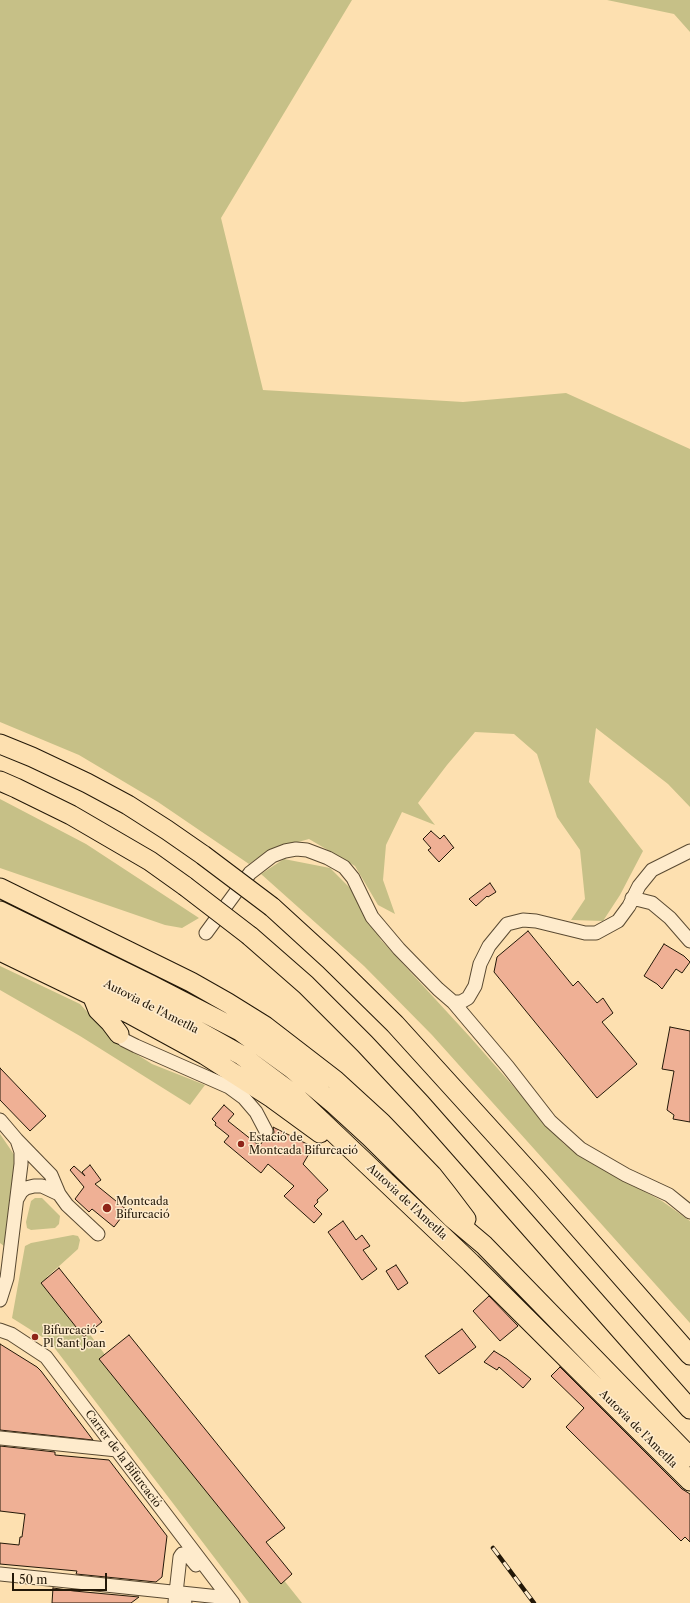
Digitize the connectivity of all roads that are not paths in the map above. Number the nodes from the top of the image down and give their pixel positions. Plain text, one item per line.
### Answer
1 (0, 744) edge
2 (0, 782) edge
3 (690, 851) edge
4 (0, 888) edge
5 (632, 898) junction
6 (0, 911) edge
7 (0, 932) edge
8 (206, 933) dead end
9 (690, 941) edge
10 (0, 951) edge
11 (92, 995) junction
12 (453, 1002) junction
13 (130, 1014) junction
14 (119, 1034) junction
15 (0, 1120) edge
16 (266, 1131) dead end
17 (17, 1140) junction
18 (343, 1142) junction
19 (58, 1194) junction
20 (17, 1199) junction
21 (690, 1212) edge
22 (98, 1234) dead end
23 (484, 1245) junction
24 (0, 1300) edge
25 (0, 1330) edge
26 (690, 1355) edge
27 (690, 1408) edge
28 (0, 1438) edge
29 (117, 1450) junction
30 (690, 1457) edge
31 (690, 1481) edge
32 (178, 1530) junction
33 (0, 1574) edge
34 (172, 1596) edge
35 (227, 1600) edge
36 (186, 1603) edge
37 (193, 1603) edge

1 - 26 highway, bridge
2 - 27 highway, bridge
3 - 5 street
4 - 23 highway
5 - 9 street
5 - 12 street
6 - 23 highway, Autovia de l'Ametlla
7 - 18 highway, Autovia de l'Ametlla
8 - 12 street
10 - 11 highway
11 - 13 highway
11 - 14 highway
12 - 21 street
13 - 14 highway
13 - 18 highway
14 - 16 street
15 - 17 street
17 - 19 street
17 - 20 street
18 - 31 highway, Autovia de l'Ametlla
19 - 20 street
19 - 22 street
20 - 24 street
23 - 30 highway, Autovia de l'Ametlla
25 - 29 street, Carrer de la Bifurcació
28 - 29 street
29 - 32 street, Carrer de la Bifurcació
32 - 34 street
32 - 35 street, Carrer de la Bifurcació
33 - 34 street
34 - 35 street
34 - 35 street
34 - 36 street
36 - 37 street

